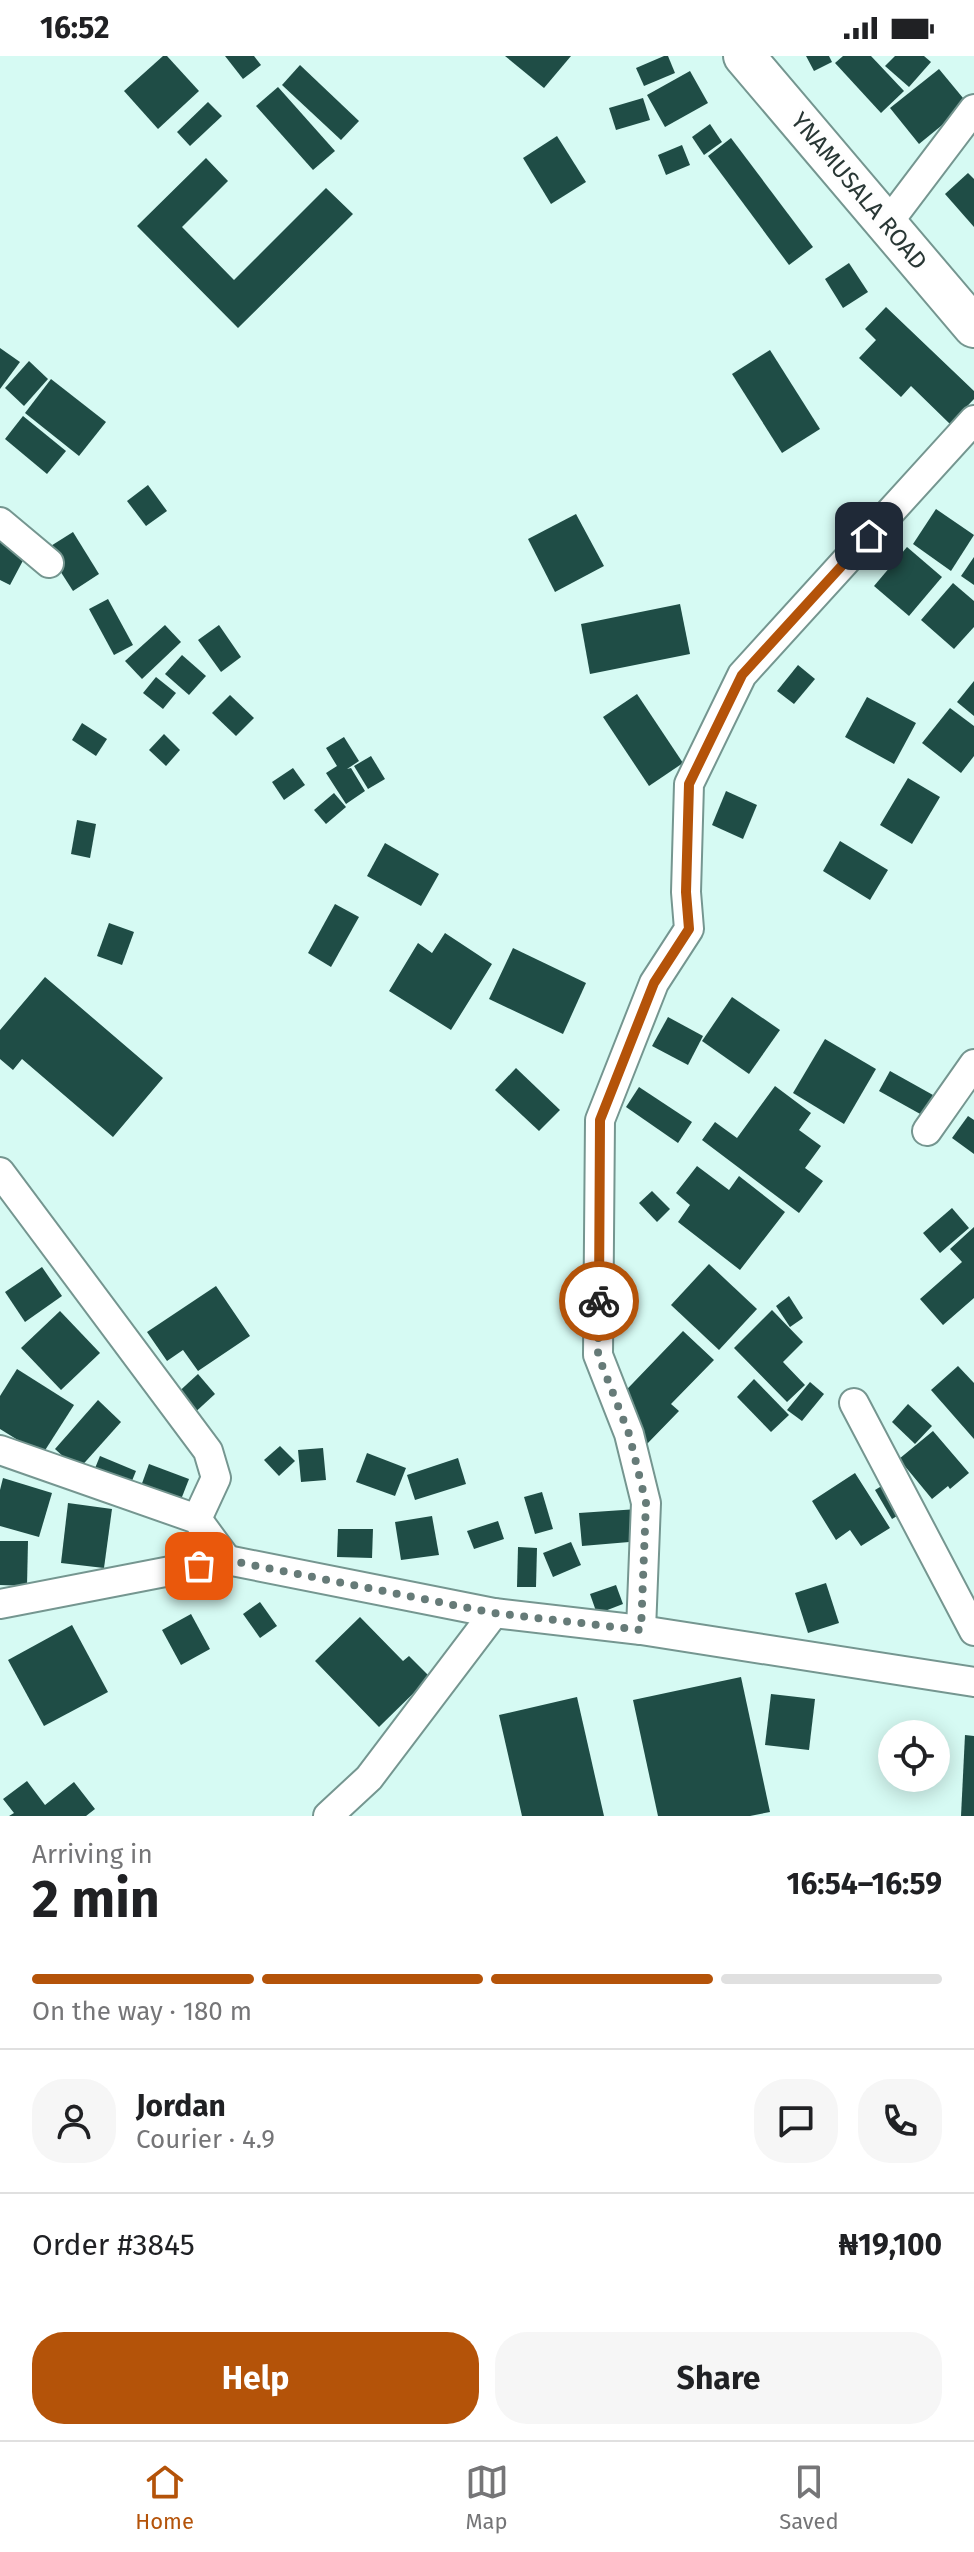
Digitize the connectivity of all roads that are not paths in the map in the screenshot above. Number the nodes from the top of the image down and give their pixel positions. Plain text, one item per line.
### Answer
1 (744, 56) edge
2 (974, 109) edge
3 (887, 224) junction
4 (974, 327) edge
5 (974, 420) edge
6 (0, 522) edge
7 (49, 563) dead end
8 (974, 1064) edge
9 (927, 1131) dead end
10 (0, 1172) edge
11 (854, 1403) dead end
12 (0, 1450) edge
13 (197, 1519) junction
14 (227, 1560) junction
15 (0, 1604) edge
16 (494, 1613) junction
17 (641, 1630) junction
18 (974, 1631) edge
19 (974, 1682) edge
20 (328, 1816) edge

1 - 3 main road, YNAMUSALA ROAD
2 - 3 street
3 - 4 main road, YNAMUSALA ROAD
5 - 17 street
6 - 7 street
8 - 9 street
10 - 13 street
11 - 18 street
12 - 13 street
13 - 14 street
14 - 15 street
14 - 16 street
16 - 17 street
16 - 20 street
17 - 19 street

